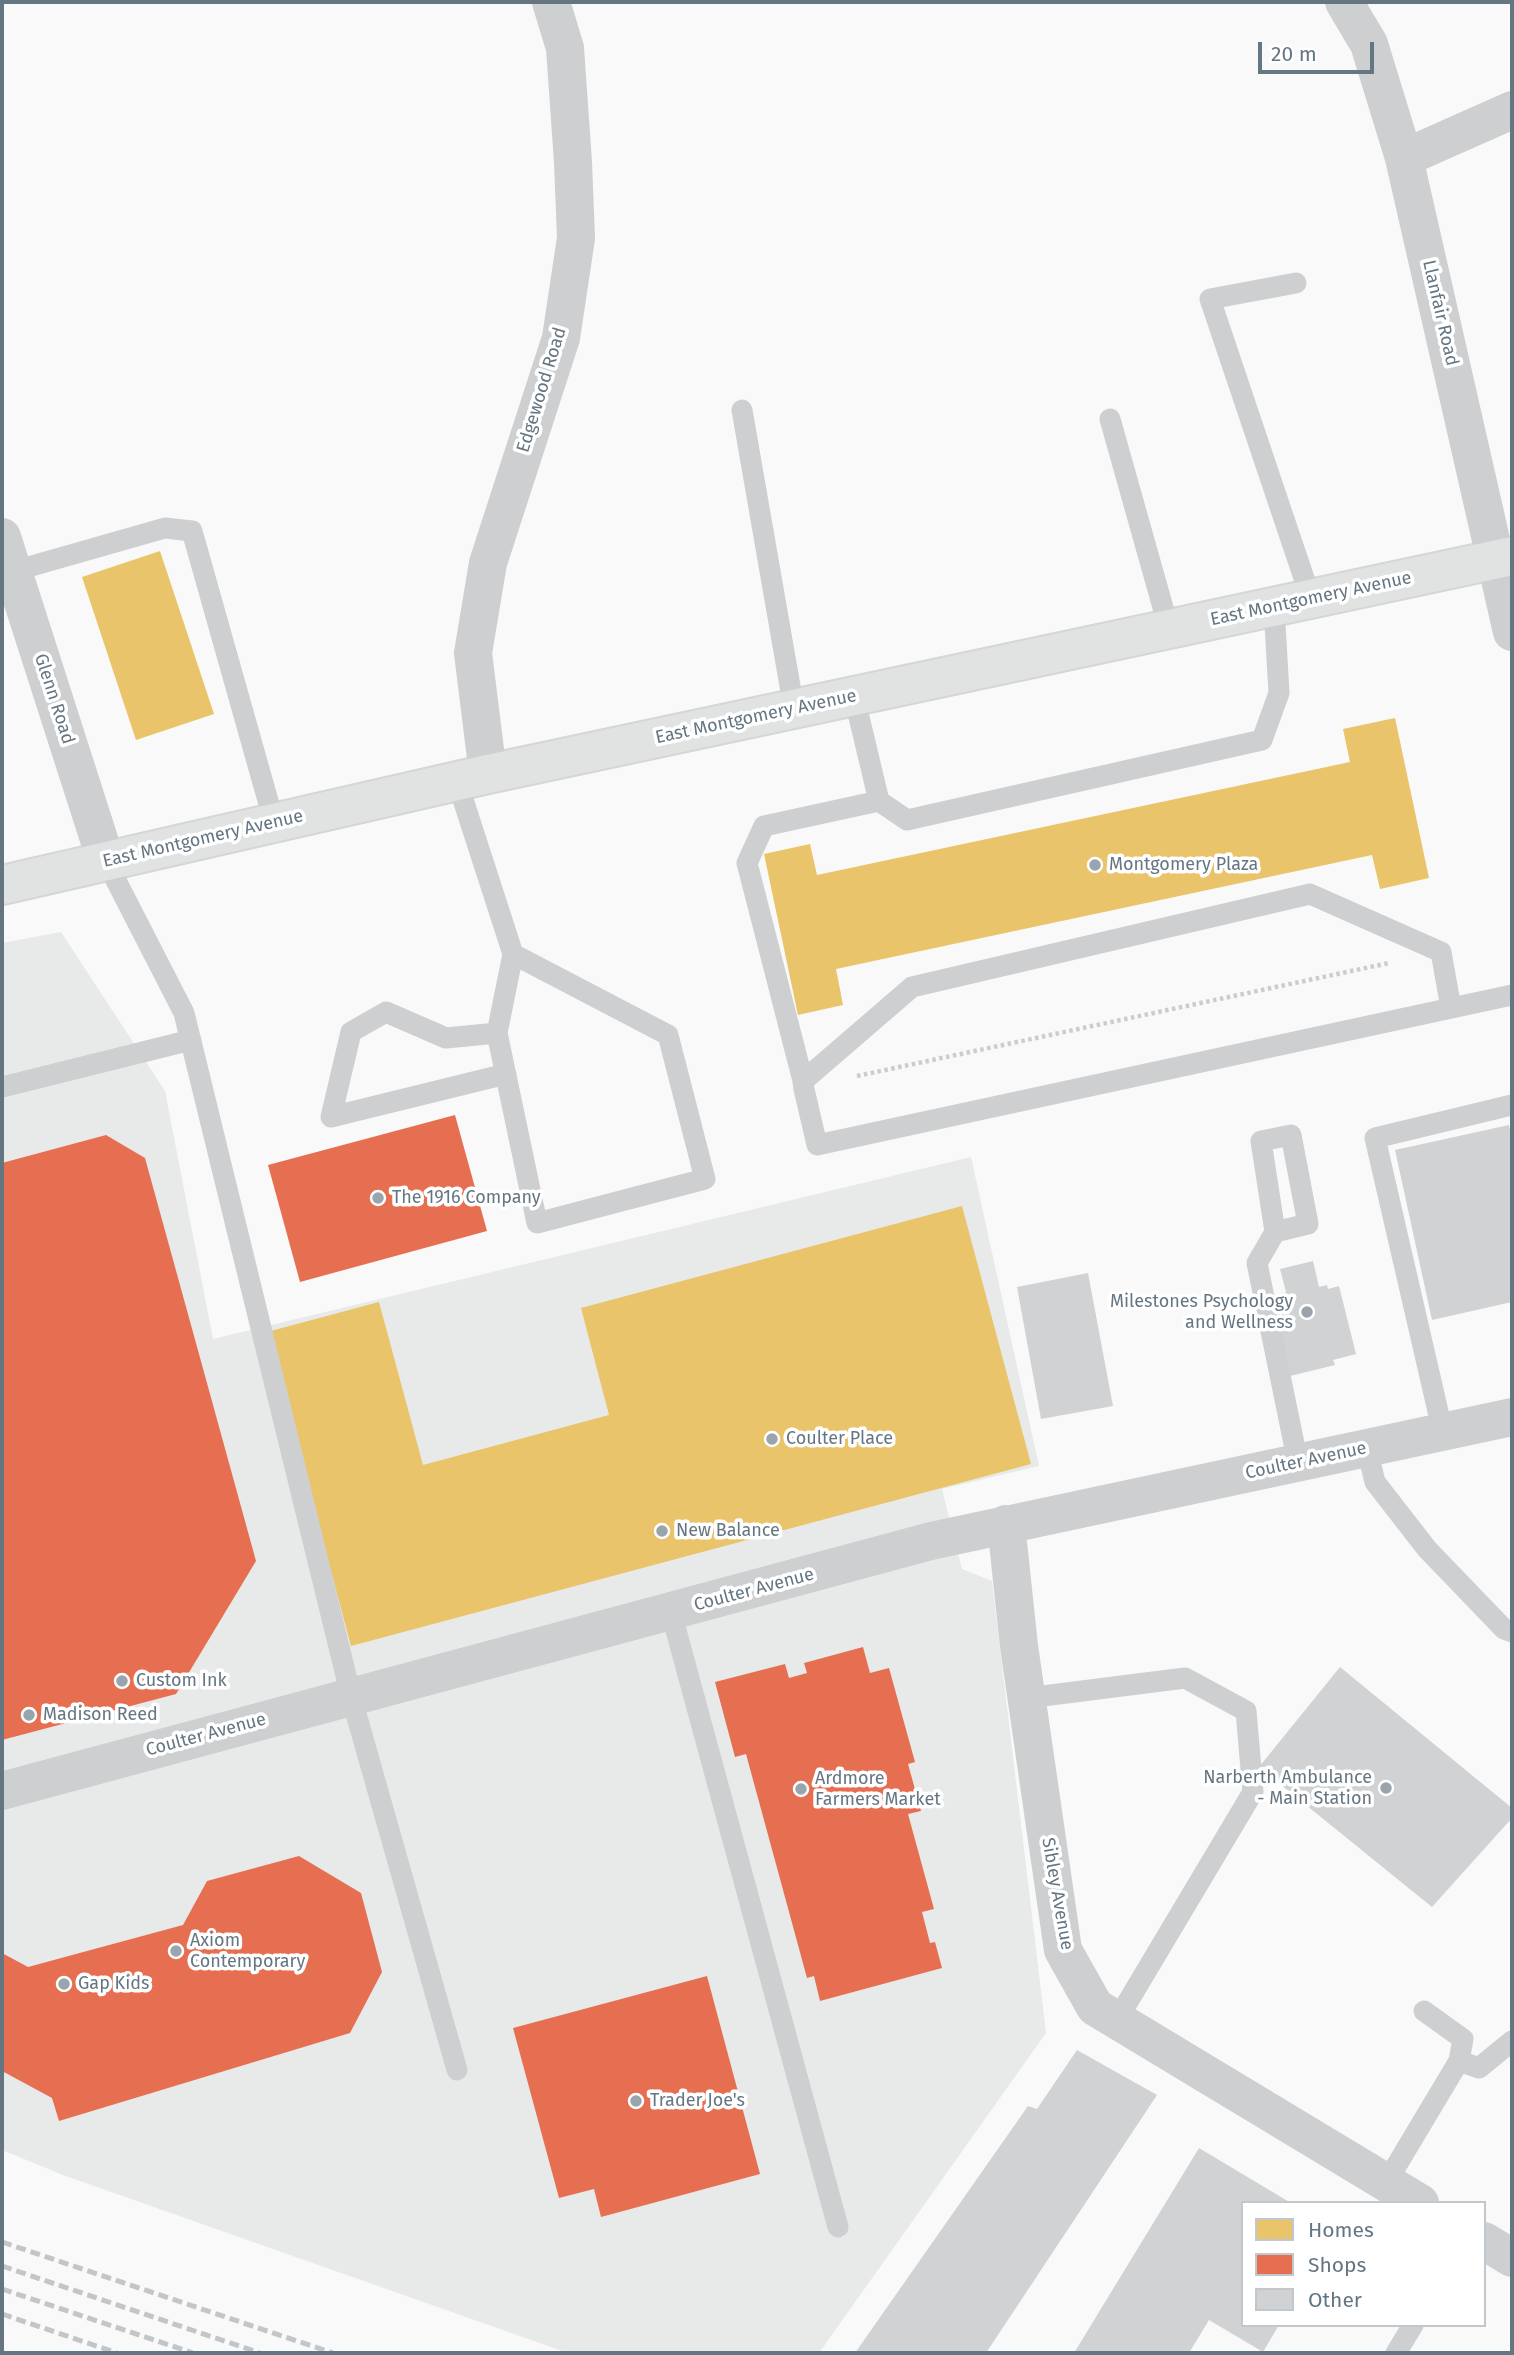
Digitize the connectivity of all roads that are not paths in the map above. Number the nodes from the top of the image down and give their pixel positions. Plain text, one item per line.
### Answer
1 (551, 2) edge
2 (1344, 2) edge
3 (1512, 110) edge
4 (1404, 158) junction
5 (1296, 284) dead end
6 (742, 410) dead end
7 (1110, 419) dead end
8 (8, 554) edge
9 (1504, 557) edge
10 (1311, 599) junction
11 (1274, 607) junction
12 (1169, 629) junction
13 (1512, 632) edge
14 (854, 696) junction
15 (794, 709) junction
16 (472, 778) junction
17 (879, 801) junction
18 (274, 822) junction
19 (106, 861) junction
20 (2, 885) edge
21 (513, 954) junction
22 (1512, 995) edge
23 (1451, 1008) junction
24 (497, 1033) junction
25 (191, 1040) junction
26 (506, 1074) junction
27 (803, 1085) junction
28 (2, 1087) edge
29 (1512, 1105) edge
30 (1275, 1232) dead end
31 (1512, 1417) edge
32 (1443, 1433) junction
33 (1367, 1449) junction
34 (1298, 1463) junction
35 (1006, 1524) junction
36 (671, 1612) junction
37 (1512, 1632) edge
38 (351, 1696) junction
39 (1027, 1698) junction
40 (2, 1791) edge
41 (1424, 2011) dead end
42 (1117, 2020) junction
43 (1512, 2041) edge
44 (1459, 2061) junction
45 (457, 2070) dead end
46 (1386, 2183) junction
47 (1417, 2201) edge
48 (838, 2227) dead end
49 (1486, 2242) edge
50 (1512, 2258) edge
51 (1412, 2327) edge
52 (1396, 2353) edge

1 - 16 street, Edgewood Road
2 - 4 street, Llanfair Road
3 - 4 street
4 - 9 street, Llanfair Road
5 - 10 lane
6 - 15 lane
7 - 12 lane
8 - 18 lane
8 - 19 street, Glenn Road
9 - 10 main road, East Montgomery Avenue
9 - 13 street, Llanfair Road
10 - 11 main road, East Montgomery Avenue
11 - 12 main road, East Montgomery Avenue
11 - 17 lane
12 - 14 main road, East Montgomery Avenue
14 - 15 main road, East Montgomery Avenue
14 - 17 lane
15 - 16 main road, East Montgomery Avenue
16 - 18 main road, East Montgomery Avenue
16 - 21 lane
17 - 27 lane
18 - 19 main road, East Montgomery Avenue
19 - 20 main road, East Montgomery Avenue
19 - 25 lane
21 - 24 lane
21 - 26 lane
22 - 23 lane
23 - 27 lane
23 - 27 lane
24 - 26 lane
24 - 26 lane
25 - 28 lane
25 - 38 lane
29 - 32 lane
30 - 34 lane
31 - 32 street, Coulter Avenue
32 - 33 street, Coulter Avenue
33 - 34 street, Coulter Avenue
33 - 37 lane
34 - 35 street, Coulter Avenue
35 - 36 street, Coulter Avenue
35 - 39 street, Sibley Avenue
36 - 38 street, Coulter Avenue
36 - 48 lane
38 - 40 street, Coulter Avenue
38 - 45 lane
39 - 42 street, Sibley Avenue
39 - 42 lane
41 - 44 lane
42 - 46 street, Sibley Avenue
43 - 44 lane
44 - 46 lane
46 - 47 street, Sibley Avenue
49 - 50 street
51 - 52 lane

